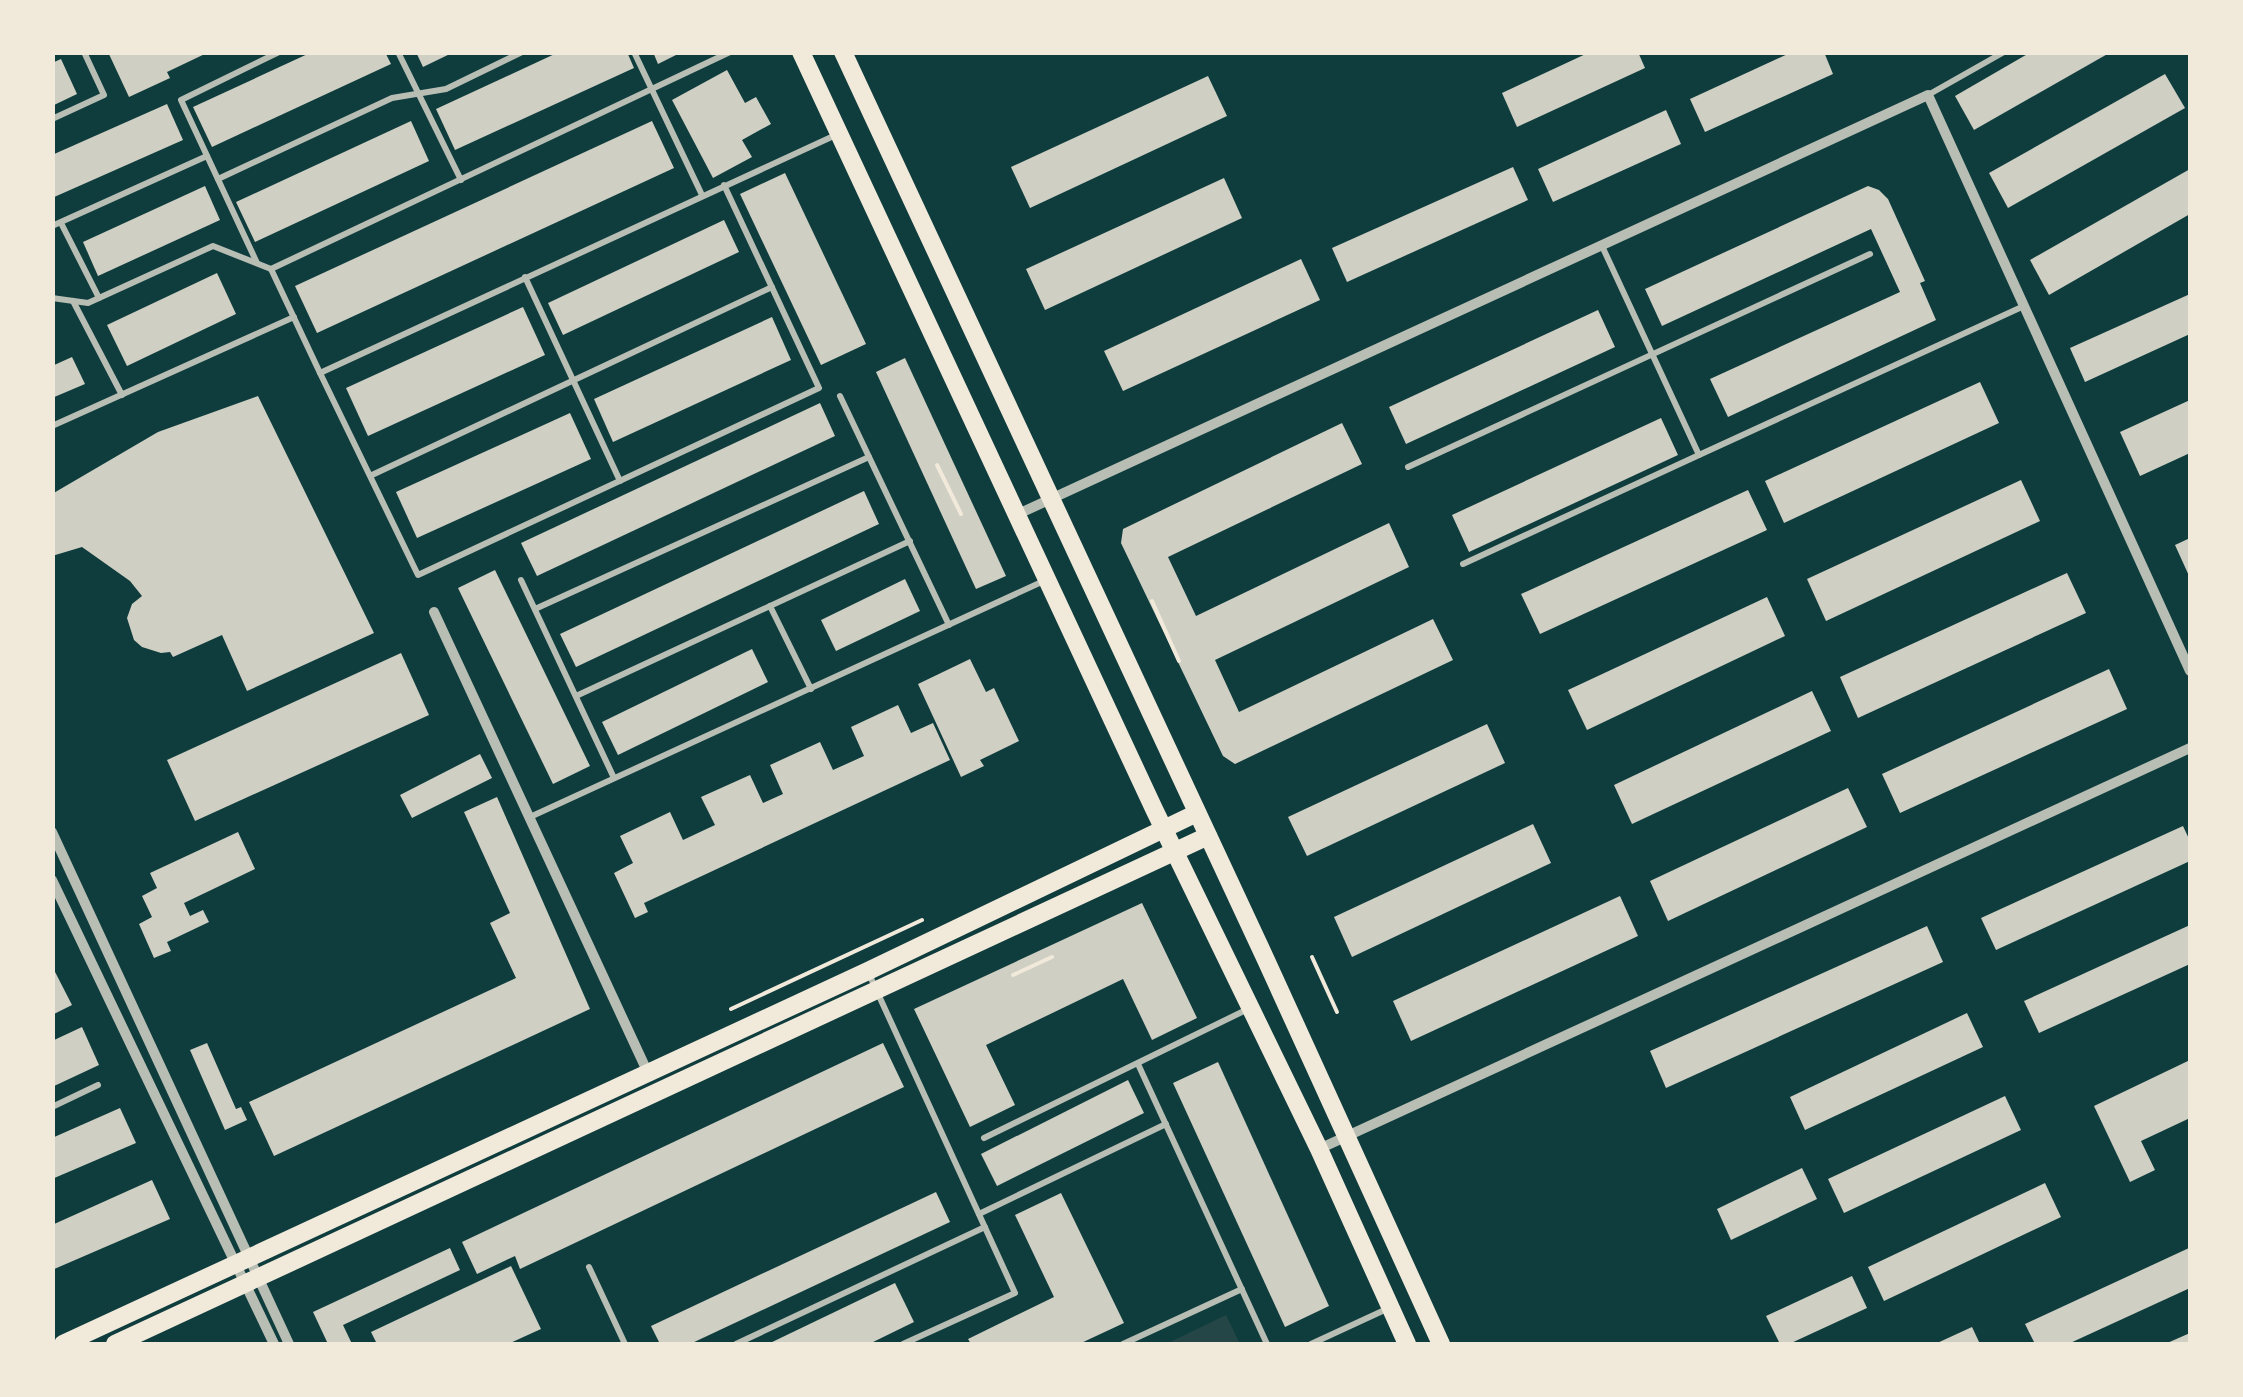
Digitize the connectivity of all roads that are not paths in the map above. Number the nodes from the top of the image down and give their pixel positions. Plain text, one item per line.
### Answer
1 (84, 52) edge
2 (279, 52) edge
3 (398, 52) edge
4 (522, 52) edge
5 (634, 52) edge
6 (730, 52) edge
7 (801, 52) edge
8 (843, 52) edge
9 (2004, 52) edge
10 (652, 90) junction
11 (418, 94) junction
12 (1928, 95) junction
13 (52, 120) edge
14 (839, 133) junction
15 (207, 156) junction
16 (218, 179) junction
17 (460, 180) junction
18 (724, 185) junction
19 (702, 195) junction
20 (61, 222) junction
21 (52, 226) edge
22 (1602, 246) junction
23 (1870, 254) dead end
24 (257, 264) junction
25 (272, 269) junction
26 (525, 277) junction
27 (772, 287) junction
28 (52, 298) edge
29 (98, 298) junction
30 (73, 301) junction
31 (2024, 306) junction
32 (294, 317) junction
33 (1652, 354) junction
34 (320, 373) junction
35 (573, 380) junction
36 (122, 394) junction
37 (840, 396) dead end
38 (52, 426) edge
39 (1699, 455) junction
40 (869, 456) junction
41 (1408, 467) dead end
42 (372, 475) junction
43 (620, 481) junction
44 (1050, 500) junction
45 (1016, 516) junction
46 (910, 541) junction
47 (1462, 564) dead end
48 (521, 580) dead end
49 (1046, 580) junction
50 (770, 606) junction
51 (535, 609) junction
52 (434, 612) dead end
53 (949, 625) junction
54 (2190, 670) edge
55 (811, 688) junction
56 (576, 696) junction
57 (2190, 748) edge
58 (614, 778) junction
59 (1197, 814) junction
60 (529, 817) junction
61 (1164, 830) junction
62 (52, 832) edge
63 (1208, 836) junction
64 (1174, 852) junction
65 (52, 880) edge
66 (868, 971) junction
67 (876, 990) junction
68 (1250, 1008) junction
69 (1138, 1064) junction
70 (648, 1073) junction
71 (98, 1086) dead end
72 (52, 1106) edge
73 (1166, 1124) junction
74 (1346, 1136) junction
75 (984, 1138) dead end
76 (1319, 1148) junction
77 (979, 1214) junction
78 (984, 1226) junction
79 (243, 1261) junction
80 (590, 1267) dead end
81 (252, 1281) junction
82 (1242, 1289) junction
83 (1390, 1307) junction
84 (64, 1344) edge
85 (115, 1344) edge
86 (274, 1344) edge
87 (289, 1344) edge
88 (625, 1344) edge
89 (736, 1344) edge
90 (904, 1344) edge
91 (1123, 1344) edge
92 (1268, 1344) edge
93 (1311, 1344) edge
94 (1407, 1344) edge
95 (1441, 1344) edge

1 - 13 lane
2 - 15 lane
3 - 11 lane
4 - 11 lane
5 - 10 lane
6 - 10 lane
7 - 14 main road
8 - 44 main road
9 - 12 lane
10 - 17 lane
10 - 19 lane
11 - 16 lane
11 - 17 lane
12 - 22 street
12 - 31 street
14 - 18 lane
14 - 45 main road
15 - 16 lane
15 - 20 lane
16 - 24 lane
17 - 25 lane
18 - 19 lane
18 - 27 lane
19 - 26 lane
20 - 21 lane
20 - 29 lane
22 - 33 lane
22 - 44 street
23 - 33 lane
24 - 25 lane
24 - 29 lane
25 - 32 lane
26 - 34 lane
26 - 35 lane
27 - 35 lane
27 - 43 lane
28 - 30 lane
29 - 30 lane
30 - 36 lane
31 - 39 lane
31 - 54 street
32 - 34 lane
32 - 36 lane
33 - 39 lane
33 - 41 lane
34 - 42 lane
35 - 42 lane
35 - 43 lane
36 - 38 lane
37 - 40 lane
39 - 47 lane
40 - 46 lane
40 - 51 lane
42 - 43 lane
44 - 45 street
44 - 59 main road
45 - 49 main road
46 - 50 lane
46 - 53 lane
48 - 51 lane
49 - 53 lane
49 - 61 main road
50 - 55 lane
50 - 56 lane
51 - 56 lane
52 - 60 street
53 - 55 lane
55 - 58 lane
56 - 58 lane
57 - 74 street
58 - 60 lane
59 - 61 main road
59 - 63 main road
60 - 70 street
61 - 64 main road
61 - 66 main road
62 - 79 street
63 - 64 main road
63 - 74 main road
64 - 67 main road
64 - 68 main road
65 - 79 street
66 - 67 lane
66 - 70 main road
67 - 77 lane
67 - 81 main road
68 - 69 lane
68 - 76 main road
69 - 73 lane
69 - 75 lane
70 - 79 main road
71 - 72 lane
73 - 77 lane
73 - 82 lane
74 - 76 street
74 - 95 main road
76 - 83 main road
77 - 78 lane
78 - 89 lane
78 - 90 lane
79 - 81 street
79 - 84 main road
80 - 88 lane
81 - 85 main road
81 - 86 street
81 - 87 street
82 - 91 lane
82 - 92 lane
83 - 93 lane
83 - 94 main road

